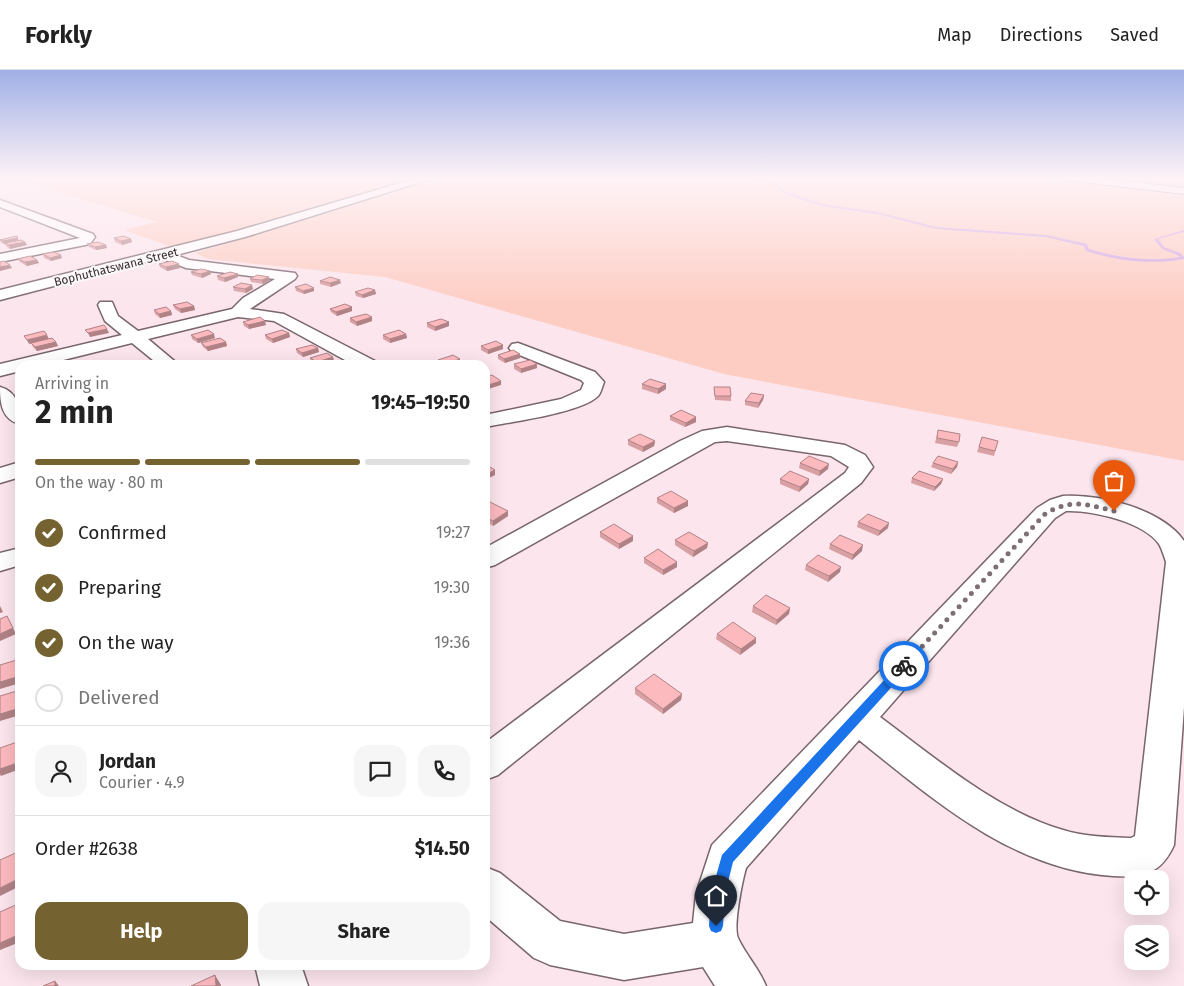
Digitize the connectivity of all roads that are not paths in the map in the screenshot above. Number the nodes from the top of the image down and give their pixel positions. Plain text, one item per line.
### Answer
1 (44, 220) edge
2 (294, 220) edge
3 (165, 254) junction
4 (0, 258) edge
5 (0, 295) edge
6 (106, 305) dead end
7 (238, 312) junction
8 (131, 336) junction
9 (518, 348) dead end
10 (39, 360) edge
11 (163, 360) edge
12 (359, 360) edge
13 (15, 366) edge
14 (0, 370) edge
15 (0, 393) edge
16 (15, 412) edge
17 (490, 420) edge
18 (15, 471) edge
19 (0, 476) edge
20 (490, 555) edge
21 (15, 558) edge
22 (0, 562) edge
23 (856, 718) junction
24 (490, 760) edge
25 (490, 892) edge
26 (714, 942) junction
27 (279, 970) edge
28 (284, 986) edge
29 (742, 986) edge

1 - 4 street
2 - 3 street, Bophuthatswana Street
3 - 5 street, Bophuthatswana Street
3 - 7 street
6 - 8 street
7 - 8 street
7 - 12 street
8 - 10 street
8 - 11 street
9 - 17 street
13 - 14 street
15 - 16 street
18 - 19 street
20 - 24 street
21 - 22 street
23 - 23 street
23 - 26 street
25 - 26 street
26 - 29 street
27 - 28 street

